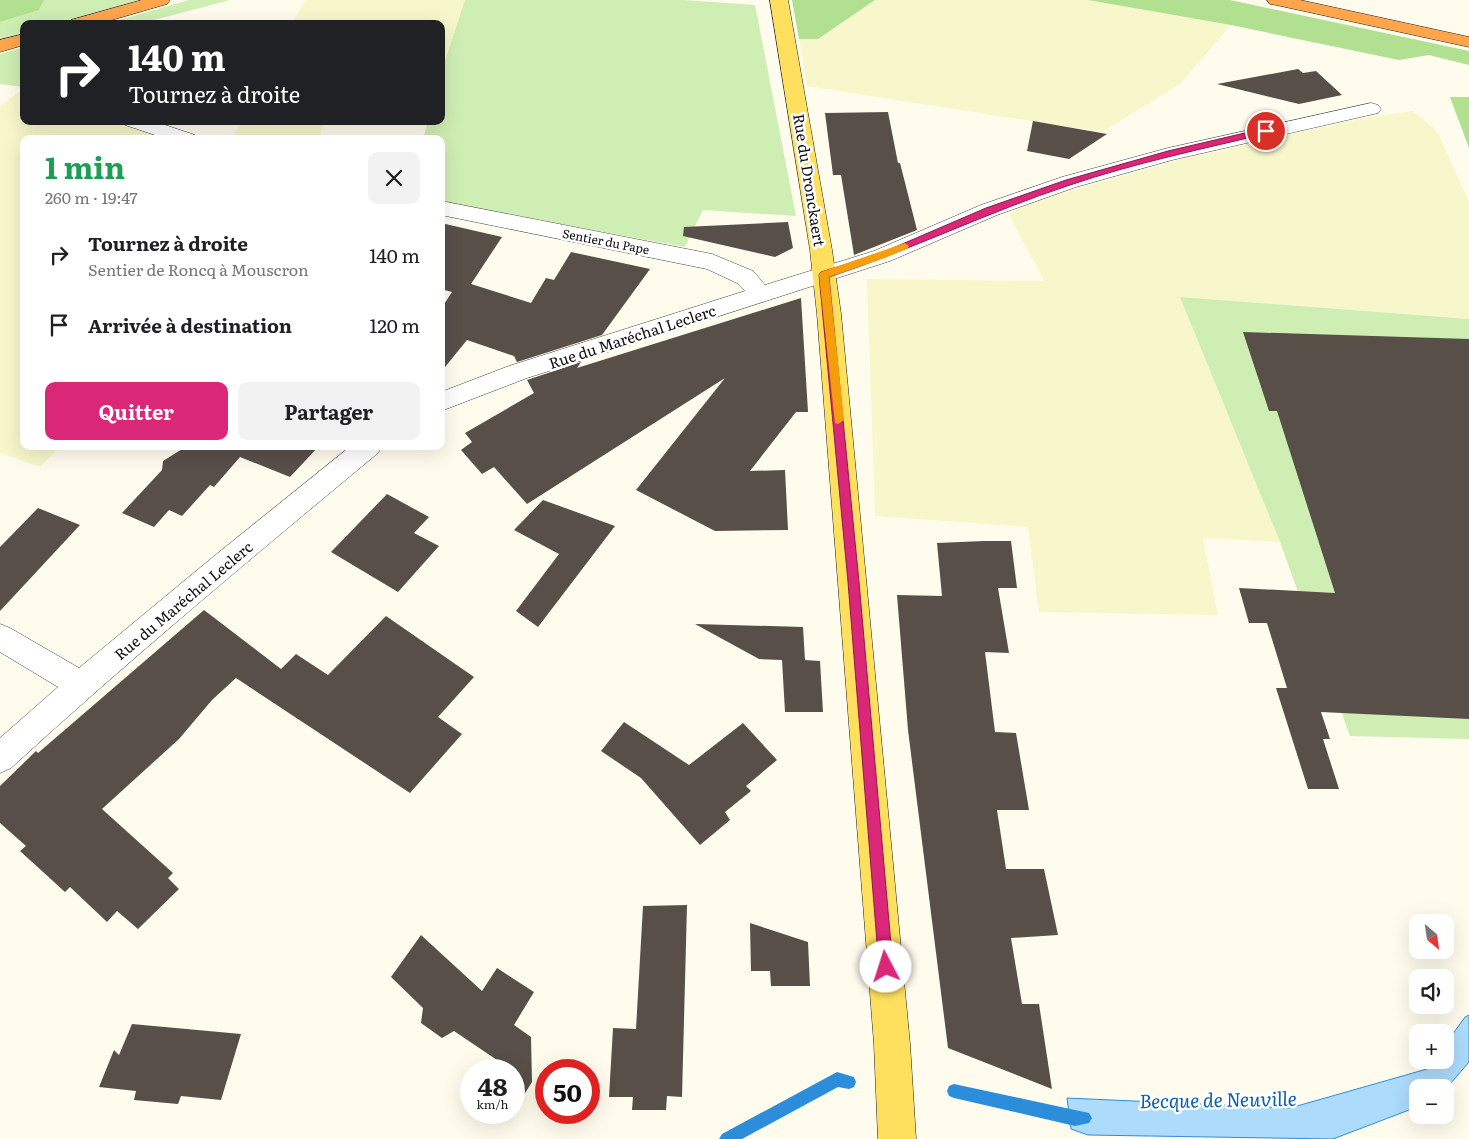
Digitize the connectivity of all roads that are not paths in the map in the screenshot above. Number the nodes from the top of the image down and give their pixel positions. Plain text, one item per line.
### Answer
1 (161, 0) edge
2 (779, 0) edge
3 (1276, 0) edge
4 (1326, 0) edge
5 (91, 20) edge
6 (1469, 34) edge
7 (20, 40) edge
8 (1469, 42) edge
9 (0, 46) edge
10 (1371, 109) dead end
11 (144, 125) edge
12 (176, 135) edge
13 (445, 209) edge
14 (824, 275) junction
15 (761, 295) junction
16 (445, 400) edge
17 (364, 450) edge
18 (0, 637) edge
19 (81, 685) junction
20 (0, 758) edge
21 (897, 1139) edge

1 - 5 highway
2 - 14 main road, Rue du Dronckaert
3 - 8 highway
4 - 6 highway
7 - 9 highway
10 - 14 street, Rue du Maréchal Leclerc
11 - 12 street
13 - 15 street, Sentier du Pape
14 - 15 street, Rue du Maréchal Leclerc
14 - 21 main road, Rue du Dronckaert
15 - 16 street, Rue du Maréchal Leclerc
17 - 19 street, Rue du Maréchal Leclerc
18 - 19 street
19 - 20 street, Rue du Maréchal Leclerc

